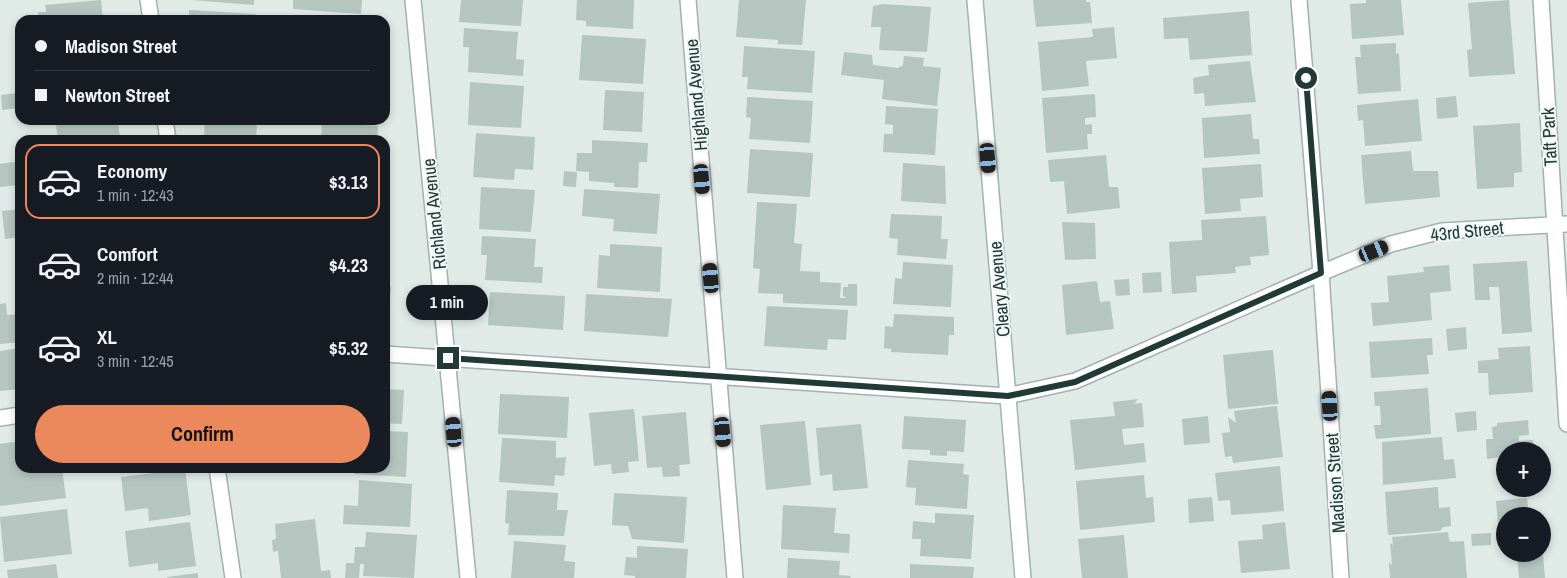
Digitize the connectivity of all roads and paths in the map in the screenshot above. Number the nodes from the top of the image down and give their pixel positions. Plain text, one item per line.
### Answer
1 (148, 0) edge
2 (413, 0) edge
3 (688, 0) edge
4 (975, 0) edge
5 (1299, 0) edge
6 (1541, 0) edge
7 (150, 15) edge
8 (1561, 224) edge
9 (1321, 273) junction
10 (390, 354) edge
11 (448, 358) junction
12 (719, 378) junction
13 (1008, 396) junction
14 (15, 416) edge
15 (0, 418) edge
16 (1567, 424) edge
17 (218, 473) edge
18 (233, 578) edge
19 (468, 578) edge
20 (735, 578) edge
21 (1023, 578) edge
22 (1341, 578) edge

1 - 7 street
2 - 11 street, Richland Avenue
3 - 12 street, Highland Avenue
4 - 13 street, Cleary Avenue
5 - 9 street, Madison Street
6 - 8 street, Taft Park
8 - 9 street, 43rd Street
8 - 16 street, Taft Park
9 - 13 street, 43rd Street
9 - 22 street, Madison Street
10 - 11 street, 43rd Street
11 - 12 street, 43rd Street
11 - 19 street, Richland Avenue
12 - 13 street, 43rd Street
12 - 20 street, Highland Avenue
13 - 21 street, Cleary Avenue
14 - 15 street
17 - 18 street

